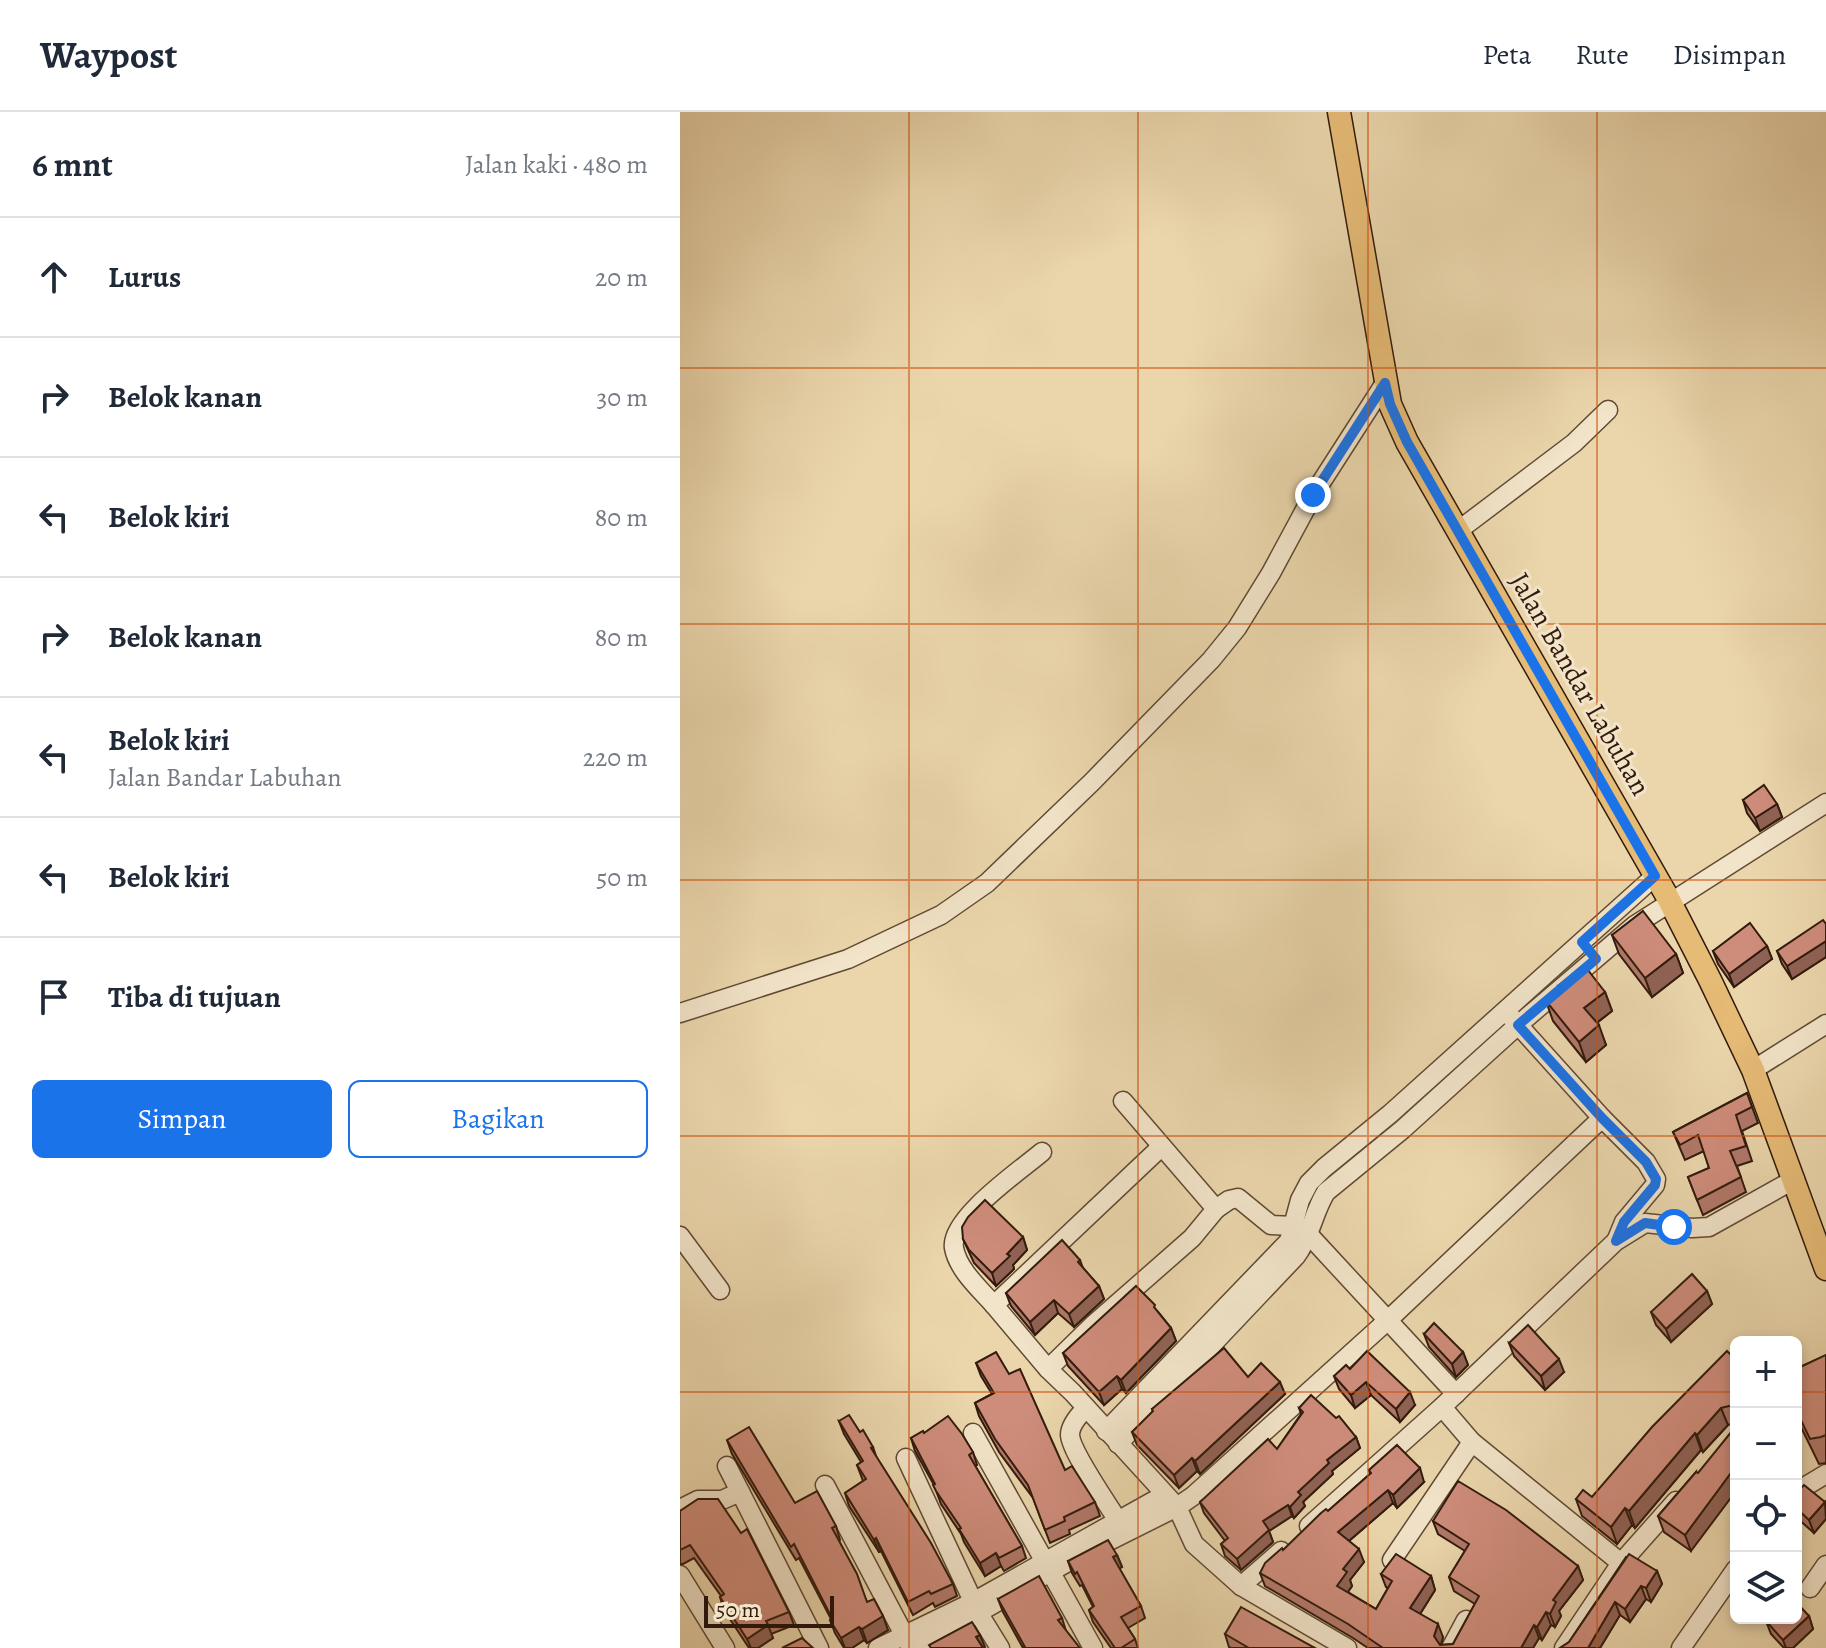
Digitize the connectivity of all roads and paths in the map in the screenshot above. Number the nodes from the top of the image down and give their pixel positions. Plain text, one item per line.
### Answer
1 (1339, 112) edge
2 (1385, 383) junction
3 (1608, 410) dead end
4 (1459, 530) junction
5 (1826, 803) edge
6 (1655, 876) junction
7 (1670, 902) junction
8 (1582, 942) junction
9 (1596, 959) junction
10 (1504, 1009) junction
11 (680, 1013) edge
12 (1826, 1024) edge
13 (1518, 1025) junction
14 (1753, 1070) junction
15 (1123, 1101) dead end
16 (1602, 1118) junction
17 (1161, 1147) junction
18 (1042, 1152) dead end
19 (1795, 1179) junction
20 (1216, 1209) junction
21 (1302, 1230) junction
22 (680, 1236) edge
23 (1616, 1241) junction
24 (1826, 1269) edge
25 (720, 1290) dead end
26 (994, 1305) junction
27 (1387, 1321) junction
28 (1048, 1369) junction
29 (1449, 1401) junction
30 (1086, 1408) junction
31 (973, 1433) dead end
32 (1112, 1438) junction
33 (1472, 1442) junction
34 (906, 1458) dead end
35 (727, 1466) dead end
36 (1826, 1474) edge
37 (1691, 1483) edge
38 (825, 1485) dead end
39 (1802, 1488) edge
40 (740, 1492) junction
41 (1170, 1501) junction
42 (680, 1509) edge
43 (1118, 1521) junction
44 (1392, 1560) edge
45 (1621, 1563) junction
46 (1826, 1565) edge
47 (1048, 1566) junction
48 (680, 1575) edge
49 (1730, 1578) edge
50 (1241, 1586) junction
51 (1810, 1588) dead end
52 (976, 1608) junction
53 (1466, 1620) edge
54 (911, 1644) edge
55 (725, 1648) edge
56 (819, 1648) edge
57 (878, 1648) edge
58 (1000, 1648) edge
59 (1093, 1648) edge
60 (1347, 1648) edge
61 (1451, 1648) edge
62 (1564, 1648) edge
63 (1681, 1648) edge

1 - 2 main road, Jalan Bandar Labuhan
2 - 4 main road, Jalan Bandar Labuhan
2 - 11 street
3 - 4 street
4 - 6 main road, Jalan Bandar Labuhan
5 - 7 street
6 - 7 main road, Jalan Bandar Labuhan
6 - 8 street
7 - 9 street
7 - 14 main road, Jalan Bandar Labuhan
8 - 9 street
8 - 10 street
9 - 13 street
10 - 13 street
10 - 21 street
12 - 14 street
13 - 16 street
13 - 21 street
14 - 19 main road, Jalan Bandar Labuhan
15 - 17 street
16 - 23 street
16 - 27 street
17 - 20 street
17 - 26 street
18 - 26 street
19 - 23 street
19 - 24 main road, Jalan Bandar Labuhan
20 - 21 street
20 - 28 street
21 - 27 street
21 - 32 street
22 - 25 street
23 - 29 street
26 - 28 street
27 - 29 street
27 - 41 street
28 - 30 street
29 - 33 street
29 - 50 street
30 - 32 street
30 - 43 street
31 - 47 street
32 - 41 street
33 - 44 street
33 - 45 street
34 - 52 street
35 - 40 street
36 - 39 street
37 - 45 street
38 - 54 street
40 - 42 street
40 - 56 street
41 - 43 street
41 - 47 street
41 - 50 street
43 - 47 street
45 - 62 street
46 - 51 street
47 - 52 street
47 - 59 street
48 - 55 street
49 - 63 street
50 - 60 street
52 - 54 street
52 - 58 street
53 - 61 street
54 - 57 street

